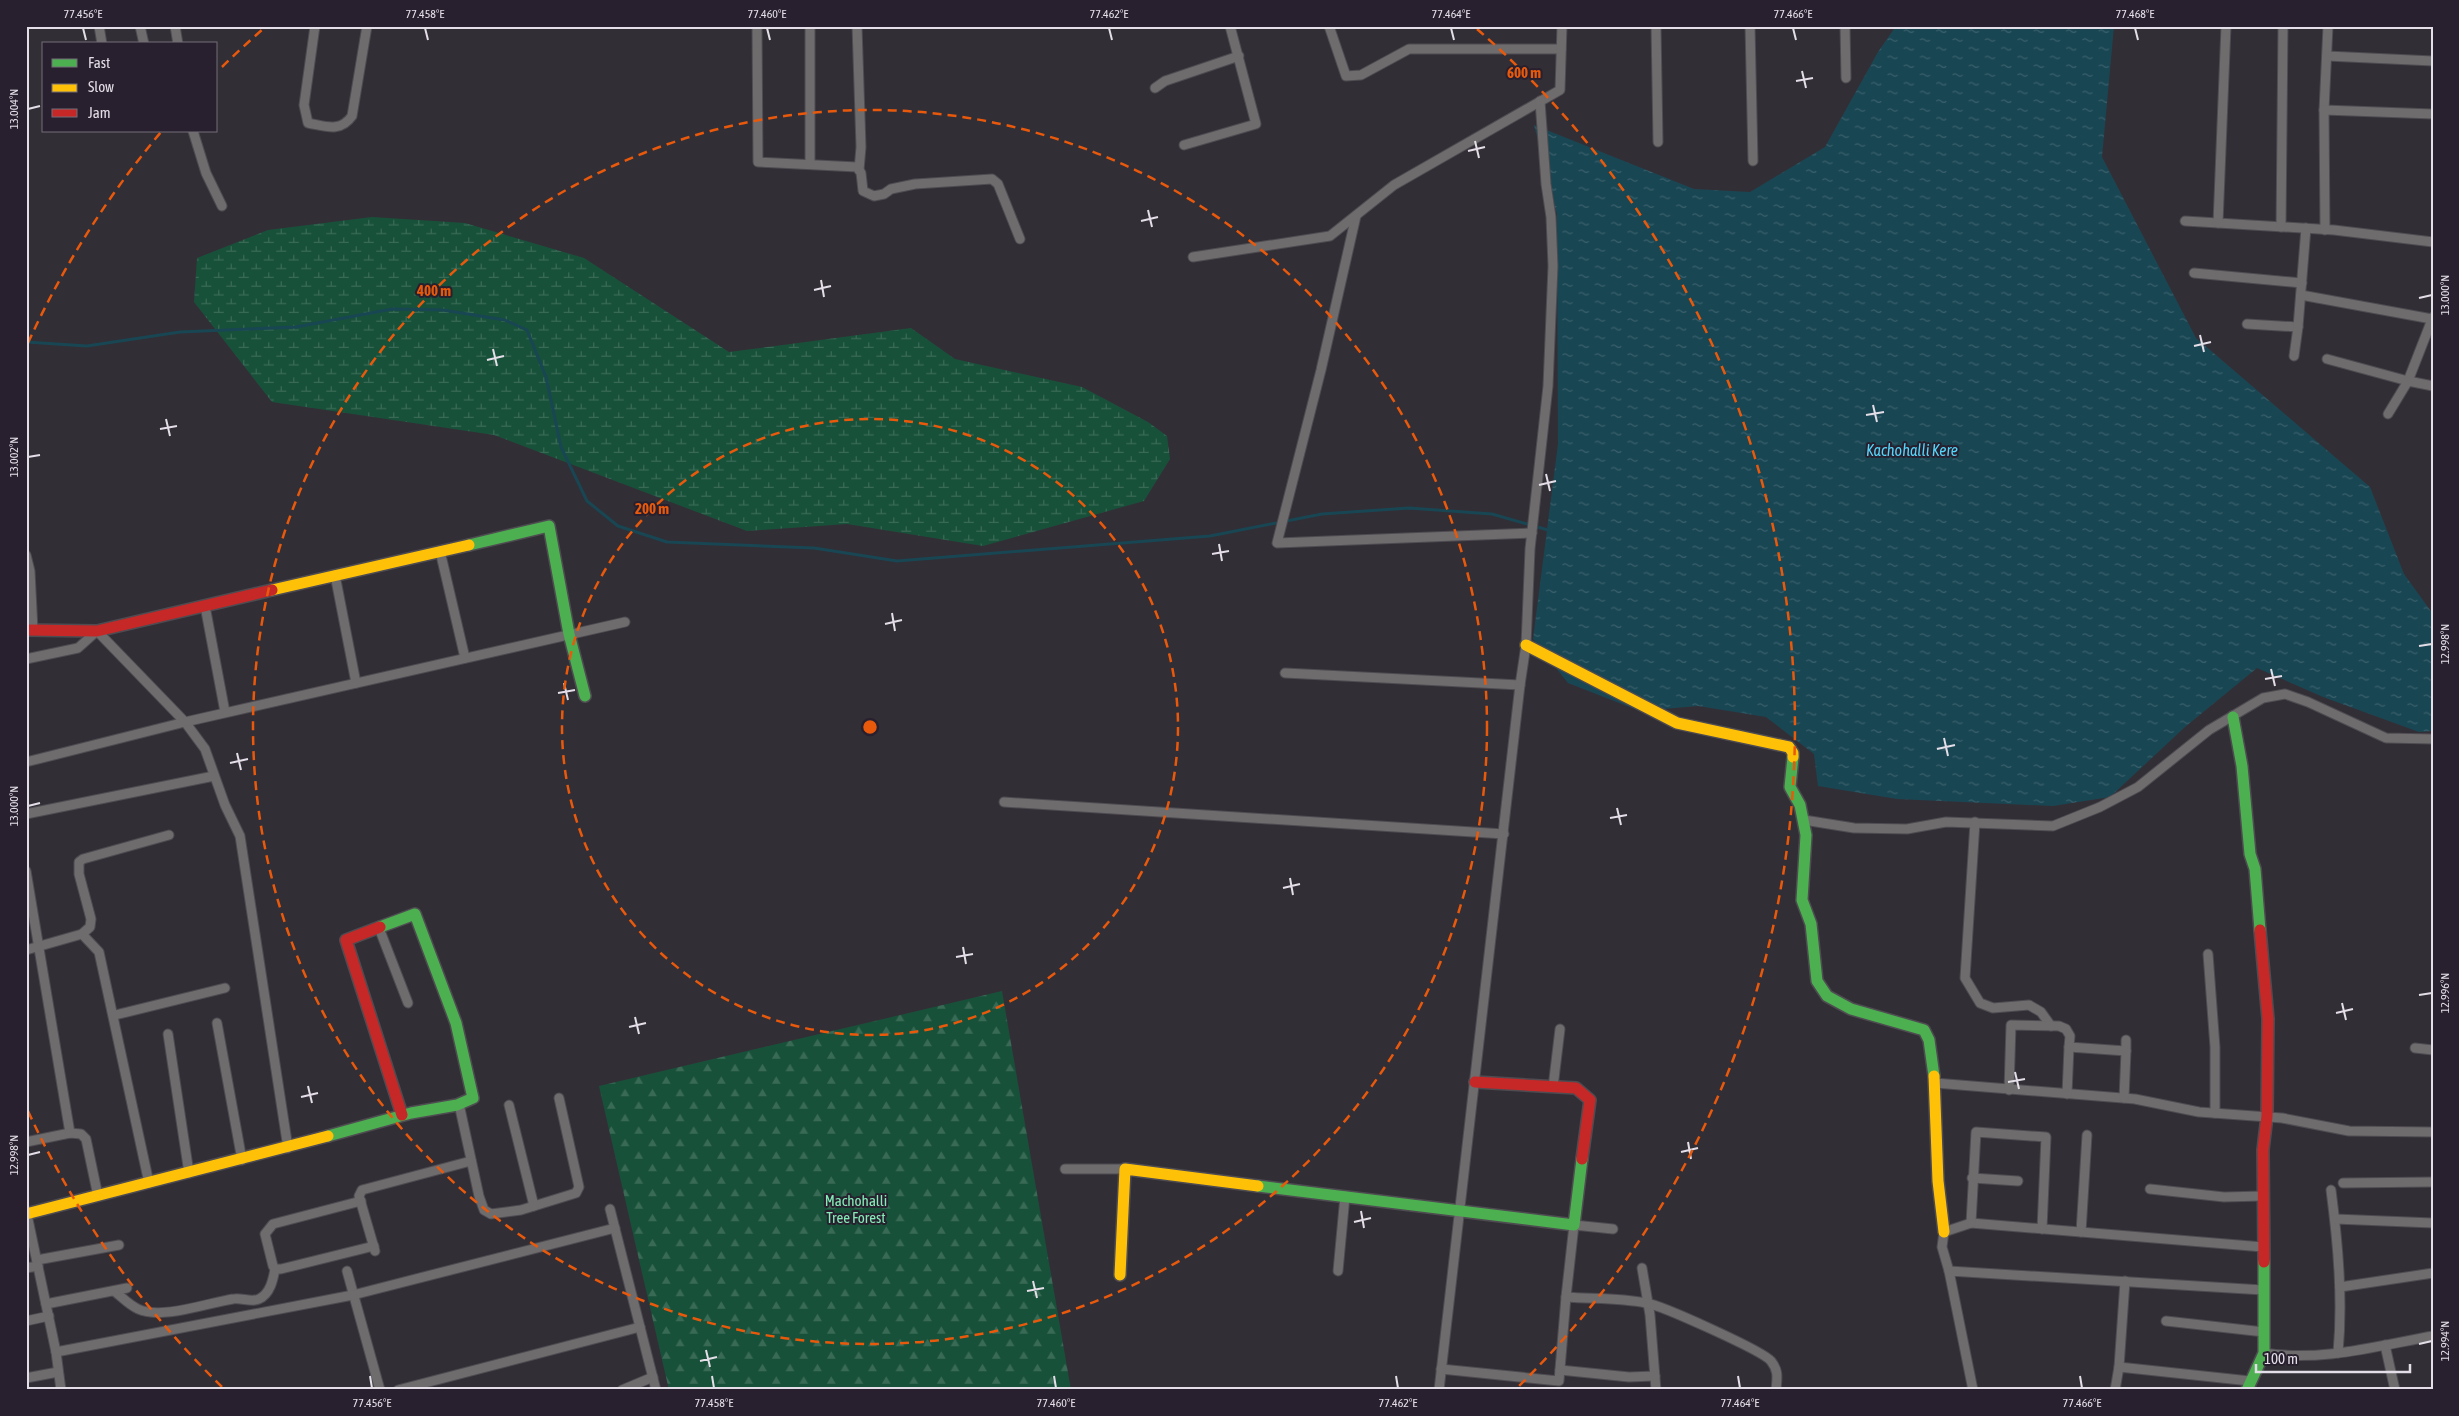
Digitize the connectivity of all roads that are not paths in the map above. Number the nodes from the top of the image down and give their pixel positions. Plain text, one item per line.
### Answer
1 (99, 26) edge
2 (140, 26) edge
3 (175, 26) edge
4 (315, 26) edge
5 (367, 26) edge
6 (758, 26) edge
7 (810, 26) edge
8 (858, 26) edge
9 (1230, 26) edge
10 (1329, 26) edge
11 (1562, 26) edge
12 (1656, 26) edge
13 (1750, 26) edge
14 (1845, 26) edge
15 (2226, 26) edge
16 (2283, 26) edge
17 (2328, 26) edge
18 (102, 42) edge
19 (144, 42) edge
20 (178, 42) edge
21 (1561, 49) junction
22 (1238, 56) junction
23 (2327, 56) junction
24 (2433, 61) edge
25 (1846, 78) dead end
26 (1154, 88) dead end
27 (1540, 101) junction
28 (2324, 110) junction
29 (2433, 114) edge
30 (193, 132) edge
31 (1658, 142) dead end
32 (1184, 146) dead end
33 (1753, 161) dead end
34 (810, 164) junction
35 (859, 170) junction
36 (222, 206) dead end
37 (1356, 216) junction
38 (2185, 221) dead end
39 (2218, 223) junction
40 (2281, 227) junction
41 (2306, 228) junction
42 (2325, 230) junction
43 (1020, 239) dead end
44 (2433, 242) edge
45 (1193, 258) dead end
46 (2194, 273) dead end
47 (2302, 282) junction
48 (2301, 295) junction
49 (2432, 318) edge
50 (2247, 324) dead end
51 (2298, 327) junction
52 (2430, 336) edge
53 (2294, 356) dead end
54 (2327, 359) dead end
55 (2408, 381) junction
56 (2433, 386) edge
57 (2388, 414) dead end
58 (1532, 533) junction
59 (440, 551) junction
60 (26, 555) edge
61 (335, 576) junction
62 (205, 606) junction
63 (625, 622) dead end
64 (30, 630) edge
65 (97, 631) junction
66 (569, 634) junction
67 (1526, 645) junction
68 (465, 658) junction
69 (26, 659) edge
70 (1285, 673) dead end
71 (356, 683) junction
72 (1520, 685) junction
73 (585, 696) dead end
74 (225, 712) junction
75 (2233, 717) junction
76 (185, 722) junction
77 (2433, 739) edge
78 (26, 762) edge
79 (214, 776) junction
80 (1004, 802) dead end
81 (26, 814) edge
82 (1804, 820) junction
83 (1975, 822) junction
84 (1504, 834) junction
85 (169, 835) dead end
86 (26, 871) edge
87 (379, 928) junction
88 (82, 934) junction
89 (39, 947) junction
90 (26, 950) edge
91 (2208, 954) dead end
92 (225, 988) dead end
93 (408, 1003) dead end
94 (115, 1015) junction
95 (217, 1023) dead end
96 (2051, 1026) junction
97 (1560, 1029) dead end
98 (168, 1034) dead end
99 (2126, 1040) dead end
100 (2070, 1047) junction
101 (2415, 1048) dead end
102 (2126, 1050) junction
103 (2433, 1050) edge
104 (1475, 1082) junction
105 (1934, 1083) junction
106 (1554, 1087) junction
107 (2009, 1090) junction
108 (2067, 1094) junction
109 (559, 1098) dead end
110 (2124, 1098) junction
111 (460, 1104) junction
112 (509, 1104) dead end
113 (2215, 1113) junction
114 (402, 1115) junction
115 (2267, 1116) junction
116 (2433, 1132) edge
117 (70, 1133) junction
118 (2088, 1134) dead end
119 (26, 1142) edge
120 (288, 1148) junction
121 (242, 1160) junction
122 (471, 1161) junction
123 (1065, 1169) dead end
124 (1125, 1169) junction
125 (189, 1173) junction
126 (1972, 1178) junction
127 (2018, 1181) dead end
128 (2343, 1182) dead end
129 (2433, 1182) edge
130 (149, 1183) junction
131 (2150, 1189) dead end
132 (2331, 1190) dead end
133 (98, 1196) junction
134 (1345, 1196) junction
135 (2263, 1196) junction
136 (361, 1201) junction
137 (534, 1206) junction
138 (610, 1209) dead end
139 (1460, 1210) junction
140 (27, 1212) edge
141 (2335, 1219) junction
142 (1971, 1223) junction
143 (2433, 1223) edge
144 (1574, 1225) junction
145 (615, 1228) junction
146 (1613, 1229) dead end
147 (2042, 1229) junction
148 (1944, 1232) junction
149 (2081, 1232) junction
150 (119, 1245) dead end
151 (2263, 1247) junction
152 (38, 1263) junction
153 (26, 1268) edge
154 (1642, 1268) dead end
155 (275, 1269) junction
156 (1338, 1270) dead end
157 (1949, 1271) junction
158 (347, 1272) dead end
159 (2433, 1272) edge
160 (1120, 1275) dead end
161 (2124, 1281) junction
162 (2340, 1287) junction
163 (128, 1288) dead end
164 (2263, 1290) junction
165 (114, 1291) junction
166 (353, 1295) junction
167 (1566, 1297) junction
168 (1648, 1303) junction
169 (46, 1304) junction
170 (49, 1316) junction
171 (26, 1321) edge
172 (2166, 1321) dead end
173 (640, 1327) junction
174 (2264, 1332) junction
175 (2433, 1336) edge
176 (2384, 1345) junction
177 (56, 1352) junction
178 (2264, 1353) junction
179 (2338, 1353) junction
180 (2119, 1367) junction
181 (1442, 1369) junction
182 (1560, 1370) junction
183 (58, 1372) junction
184 (1655, 1376) junction
185 (653, 1377) junction
186 (26, 1378) edge
187 (2248, 1386) edge
188 (61, 1390) edge
189 (380, 1390) edge
190 (398, 1390) edge
191 (622, 1390) edge
192 (656, 1390) edge
193 (1439, 1390) edge
194 (1656, 1390) edge
195 (1776, 1390) edge
196 (1972, 1390) edge
197 (2115, 1390) edge
198 (2395, 1390) edge

1 - 18 street
2 - 19 street
3 - 20 street
4 - 5 street
6 - 34 street
7 - 34 street
8 - 35 street
9 - 22 street
10 - 21 street
11 - 21 street
12 - 31 street
13 - 33 street
14 - 25 street
15 - 39 street
16 - 40 street
17 - 23 street
21 - 27 street
22 - 26 street
22 - 32 street
23 - 24 street
23 - 28 street
27 - 37 street
27 - 58 street
28 - 29 street
28 - 42 street
30 - 36 street
34 - 35 street
35 - 43 street
37 - 45 street
37 - 58 street
38 - 39 street
39 - 40 street
40 - 41 street
41 - 42 street
41 - 47 street
42 - 44 street
46 - 47 street
47 - 48 street
48 - 49 street
48 - 51 street
49 - 52 street
50 - 51 street
51 - 53 street
52 - 55 street
54 - 55 street
55 - 56 street
55 - 57 street
58 - 67 street
59 - 61 street
59 - 66 street
59 - 68 street
60 - 64 street
61 - 62 street
61 - 71 street
62 - 65 street
62 - 74 street
63 - 66 street
64 - 65 street
65 - 69 street
65 - 76 street
66 - 68 street
66 - 73 street
67 - 72 street
67 - 82 street
68 - 71 street
70 - 72 street
71 - 74 street
72 - 84 street
74 - 76 street
75 - 77 street
75 - 83 street
75 - 115 street
76 - 78 street
76 - 79 street
79 - 81 street
79 - 120 street
80 - 84 street
82 - 83 street
82 - 105 street
83 - 96 street
84 - 104 street
85 - 88 street
86 - 89 street
87 - 93 street
87 - 111 street
87 - 114 street
88 - 89 street
88 - 94 street
89 - 90 street
89 - 117 street
91 - 113 street
92 - 94 street
94 - 130 street
95 - 121 street
96 - 100 street
96 - 107 street
97 - 106 street
98 - 125 street
99 - 102 street
100 - 102 street
100 - 108 street
101 - 103 street
102 - 110 street
104 - 106 street
104 - 139 street
105 - 107 street
105 - 148 street
106 - 144 street
107 - 108 street
108 - 110 street
109 - 137 street
110 - 113 street
111 - 114 street
111 - 122 street
112 - 137 street
113 - 115 street
114 - 120 street
115 - 116 street
115 - 135 street
117 - 119 street
117 - 133 street
118 - 149 street
120 - 121 street
121 - 125 street
122 - 136 street
122 - 137 street
123 - 124 street
124 - 134 street
124 - 160 street
125 - 130 street
126 - 127 street
126 - 142 street
126 - 147 street
128 - 129 street
130 - 133 street
131 - 135 street
132 - 141 street
133 - 140 street
134 - 139 street
134 - 156 street
135 - 151 street
136 - 155 street
136 - 155 street
138 - 145 street
139 - 144 street
139 - 181 street
140 - 152 street
141 - 143 street
141 - 162 street
142 - 147 street
142 - 148 street
144 - 146 street
144 - 167 street
145 - 166 street
145 - 173 street
147 - 149 street
148 - 157 street
149 - 151 street
150 - 152 street
151 - 164 street
152 - 153 street
152 - 169 street
154 - 168 street
155 - 165 street
157 - 161 street
157 - 196 street
158 - 166 street
159 - 162 street
161 - 164 street
161 - 180 street
162 - 179 street
163 - 165 street
164 - 174 street
165 - 169 street
166 - 177 street
166 - 189 street
167 - 168 street
167 - 182 street
168 - 184 street
168 - 195 street
169 - 170 street
170 - 171 street
170 - 177 street
172 - 174 street
173 - 185 street
173 - 190 street
174 - 178 street
175 - 176 street
176 - 179 street
176 - 198 street
177 - 183 street
178 - 179 street
178 - 187 street
180 - 187 street
180 - 197 street
181 - 182 street
181 - 193 street
182 - 184 street
183 - 186 street
183 - 188 street
184 - 194 street
185 - 191 street
185 - 192 street

